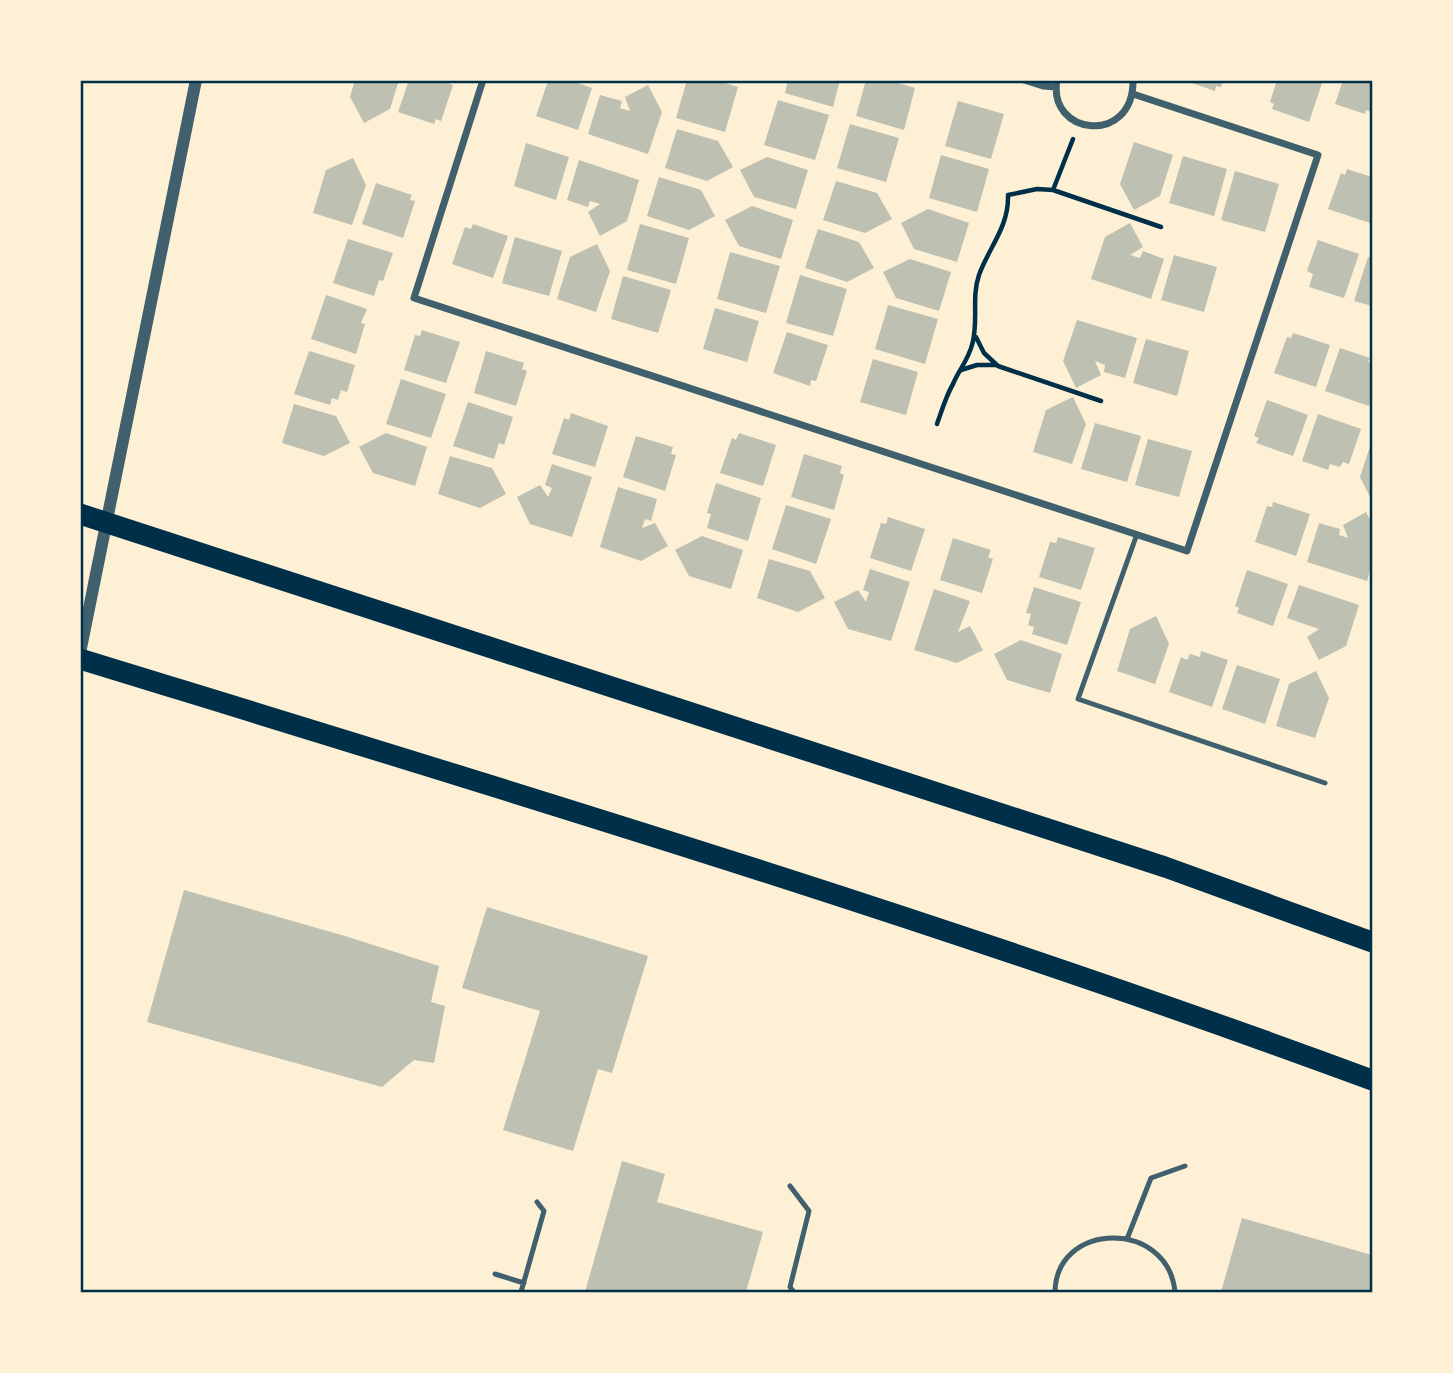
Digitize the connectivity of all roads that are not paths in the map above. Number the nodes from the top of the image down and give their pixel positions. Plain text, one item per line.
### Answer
1 (196, 80) edge
2 (483, 80) edge
3 (1024, 80) edge
4 (1133, 80) edge
5 (1057, 84) edge
6 (1133, 94) junction
7 (80, 514) edge
8 (1136, 534) junction
9 (80, 653) edge
10 (80, 659) edge
11 (1325, 783) dead end
12 (1373, 942) edge
13 (1373, 1080) edge
14 (1185, 1166) dead end
15 (790, 1186) dead end
16 (537, 1202) dead end
17 (1127, 1239) junction
18 (495, 1274) dead end
19 (524, 1283) junction
20 (521, 1293) edge
21 (794, 1293) edge
22 (1055, 1293) edge
23 (1175, 1293) edge

1 - 9 street
2 - 8 street
3 - 5 street
4 - 6 street
5 - 6 street
6 - 8 street
7 - 12 highway
8 - 11 lane
10 - 13 highway
14 - 17 lane
15 - 21 lane
16 - 19 lane
17 - 22 lane
17 - 23 lane
18 - 19 lane
19 - 20 lane

